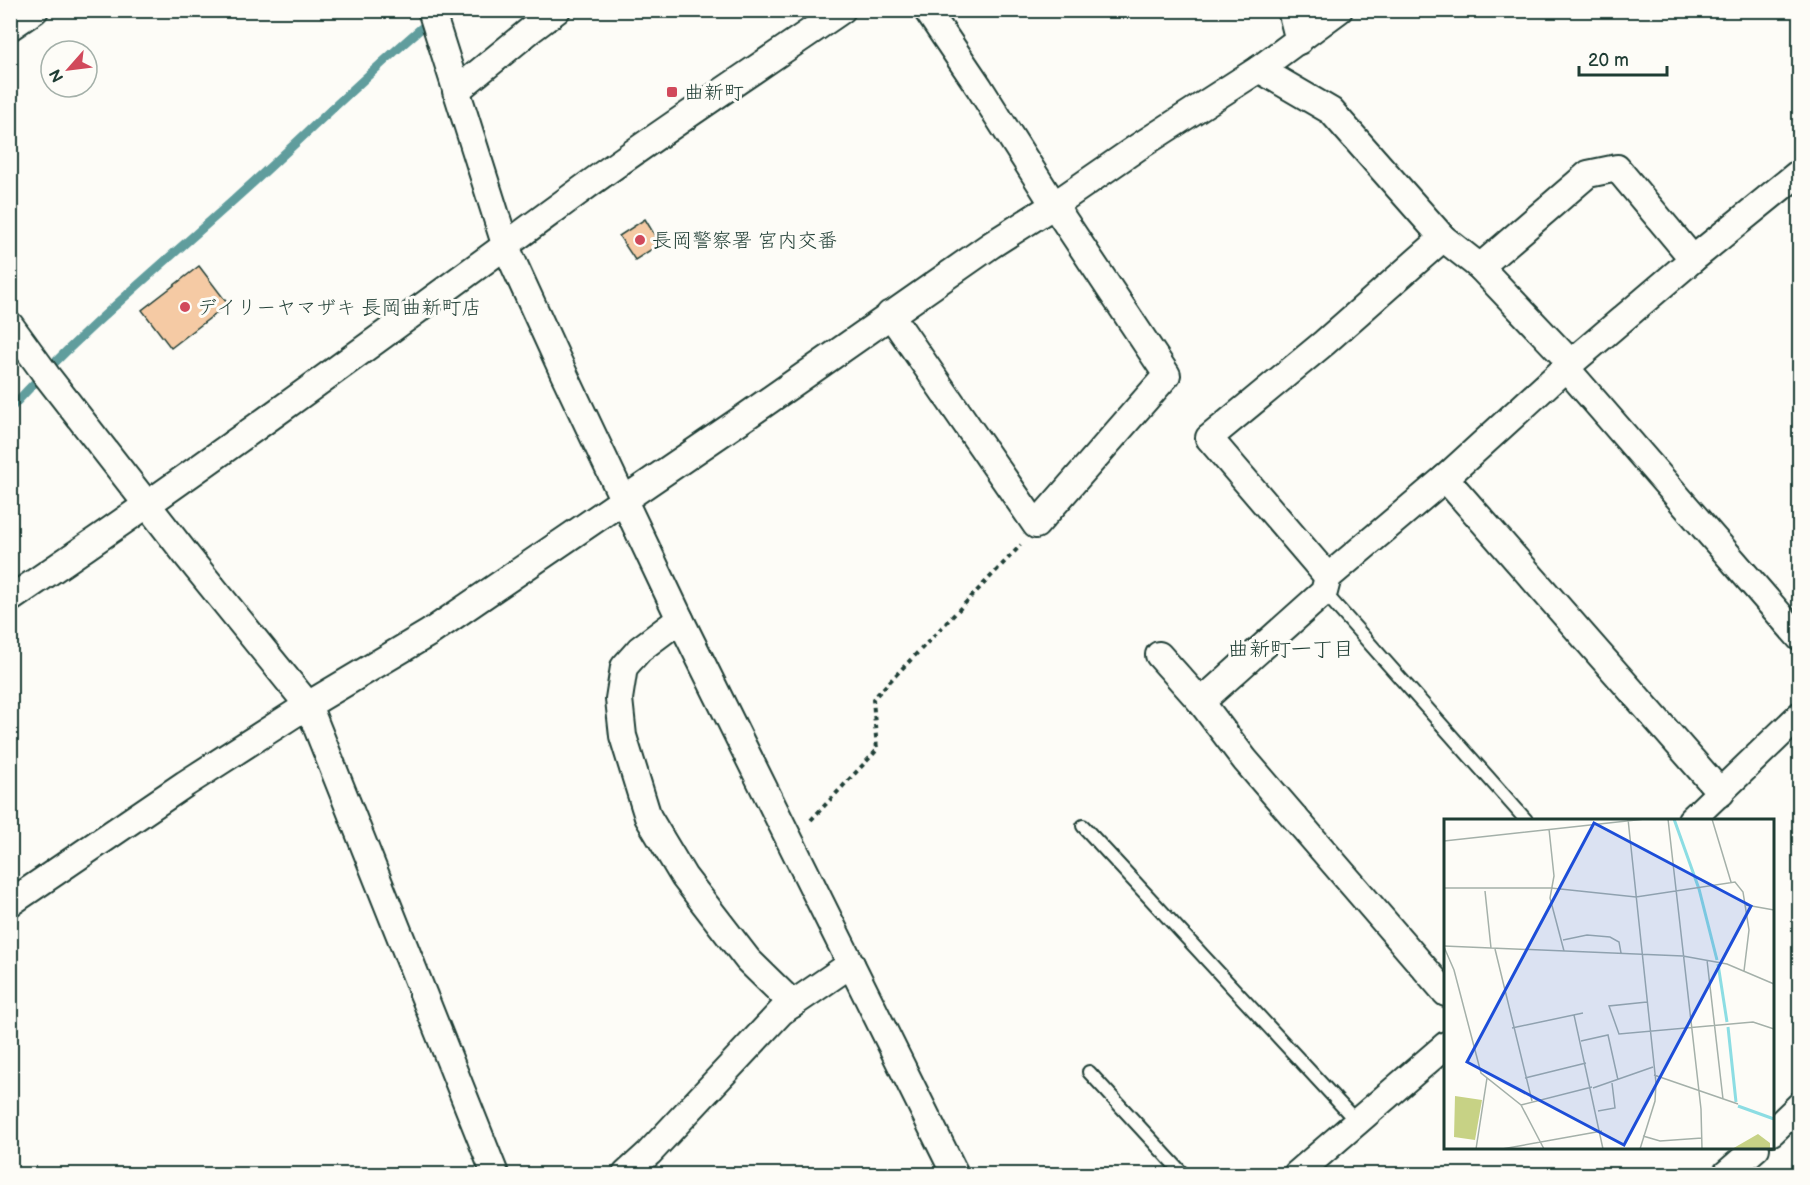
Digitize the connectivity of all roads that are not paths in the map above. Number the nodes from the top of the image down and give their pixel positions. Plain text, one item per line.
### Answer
1 (35, 10) edge
2 (431, 10) edge
3 (557, 10) edge
4 (842, 10) edge
5 (927, 10) edge
6 (1291, 10) edge
7 (1339, 10) edge
8 (10, 27) edge
9 (1299, 41) junction
10 (1259, 69) junction
11 (456, 91) junction
12 (1798, 175) edge
13 (1054, 205) junction
14 (1443, 238) junction
15 (507, 247) junction
16 (1693, 259) junction
17 (1480, 267) junction
18 (890, 314) junction
19 (10, 325) edge
20 (1568, 365) junction
21 (1445, 478) junction
22 (624, 500) junction
23 (148, 505) junction
24 (1326, 584) junction
25 (10, 599) edge
26 (680, 619) junction
27 (1800, 638) edge
28 (1159, 655) dead end
29 (1201, 702) junction
30 (308, 705) junction
31 (1800, 715) edge
32 (1721, 793) junction
33 (1525, 819) edge
34 (1692, 819) edge
35 (1083, 826) dead end
36 (10, 903) edge
37 (851, 964) junction
38 (1444, 991) edge
39 (793, 1004) junction
40 (1444, 1047) edge
41 (1089, 1072) dead end
42 (1800, 1105) edge
43 (1356, 1121) junction
44 (1774, 1131) edge
45 (1755, 1149) edge
46 (495, 1174) edge
47 (626, 1174) edge
48 (955, 1174) edge
49 (1183, 1174) edge
50 (1297, 1174) edge
51 (1726, 1174) edge

1 - 8 street
2 - 11 street
3 - 11 street
4 - 15 street
5 - 13 street
6 - 9 street
7 - 9 street
9 - 10 street
10 - 13 street
10 - 14 street
11 - 15 street
12 - 16 street
13 - 18 street
13 - 18 street
14 - 17 street
14 - 24 street
15 - 22 street
15 - 23 street
16 - 17 street
16 - 20 street
17 - 20 street
18 - 22 street
19 - 23 street
20 - 21 street
20 - 27 street
21 - 24 street
21 - 32 street
22 - 26 street
22 - 30 street
23 - 25 street
23 - 30 street
24 - 29 street
24 - 33 lane
26 - 37 street
26 - 39 street
28 - 29 street
29 - 38 street
30 - 36 street
30 - 46 street
31 - 32 street
32 - 34 street
35 - 43 lane
37 - 39 street
37 - 48 street
39 - 47 street
40 - 43 street
41 - 49 lane
42 - 44 street
43 - 50 street
45 - 51 street

